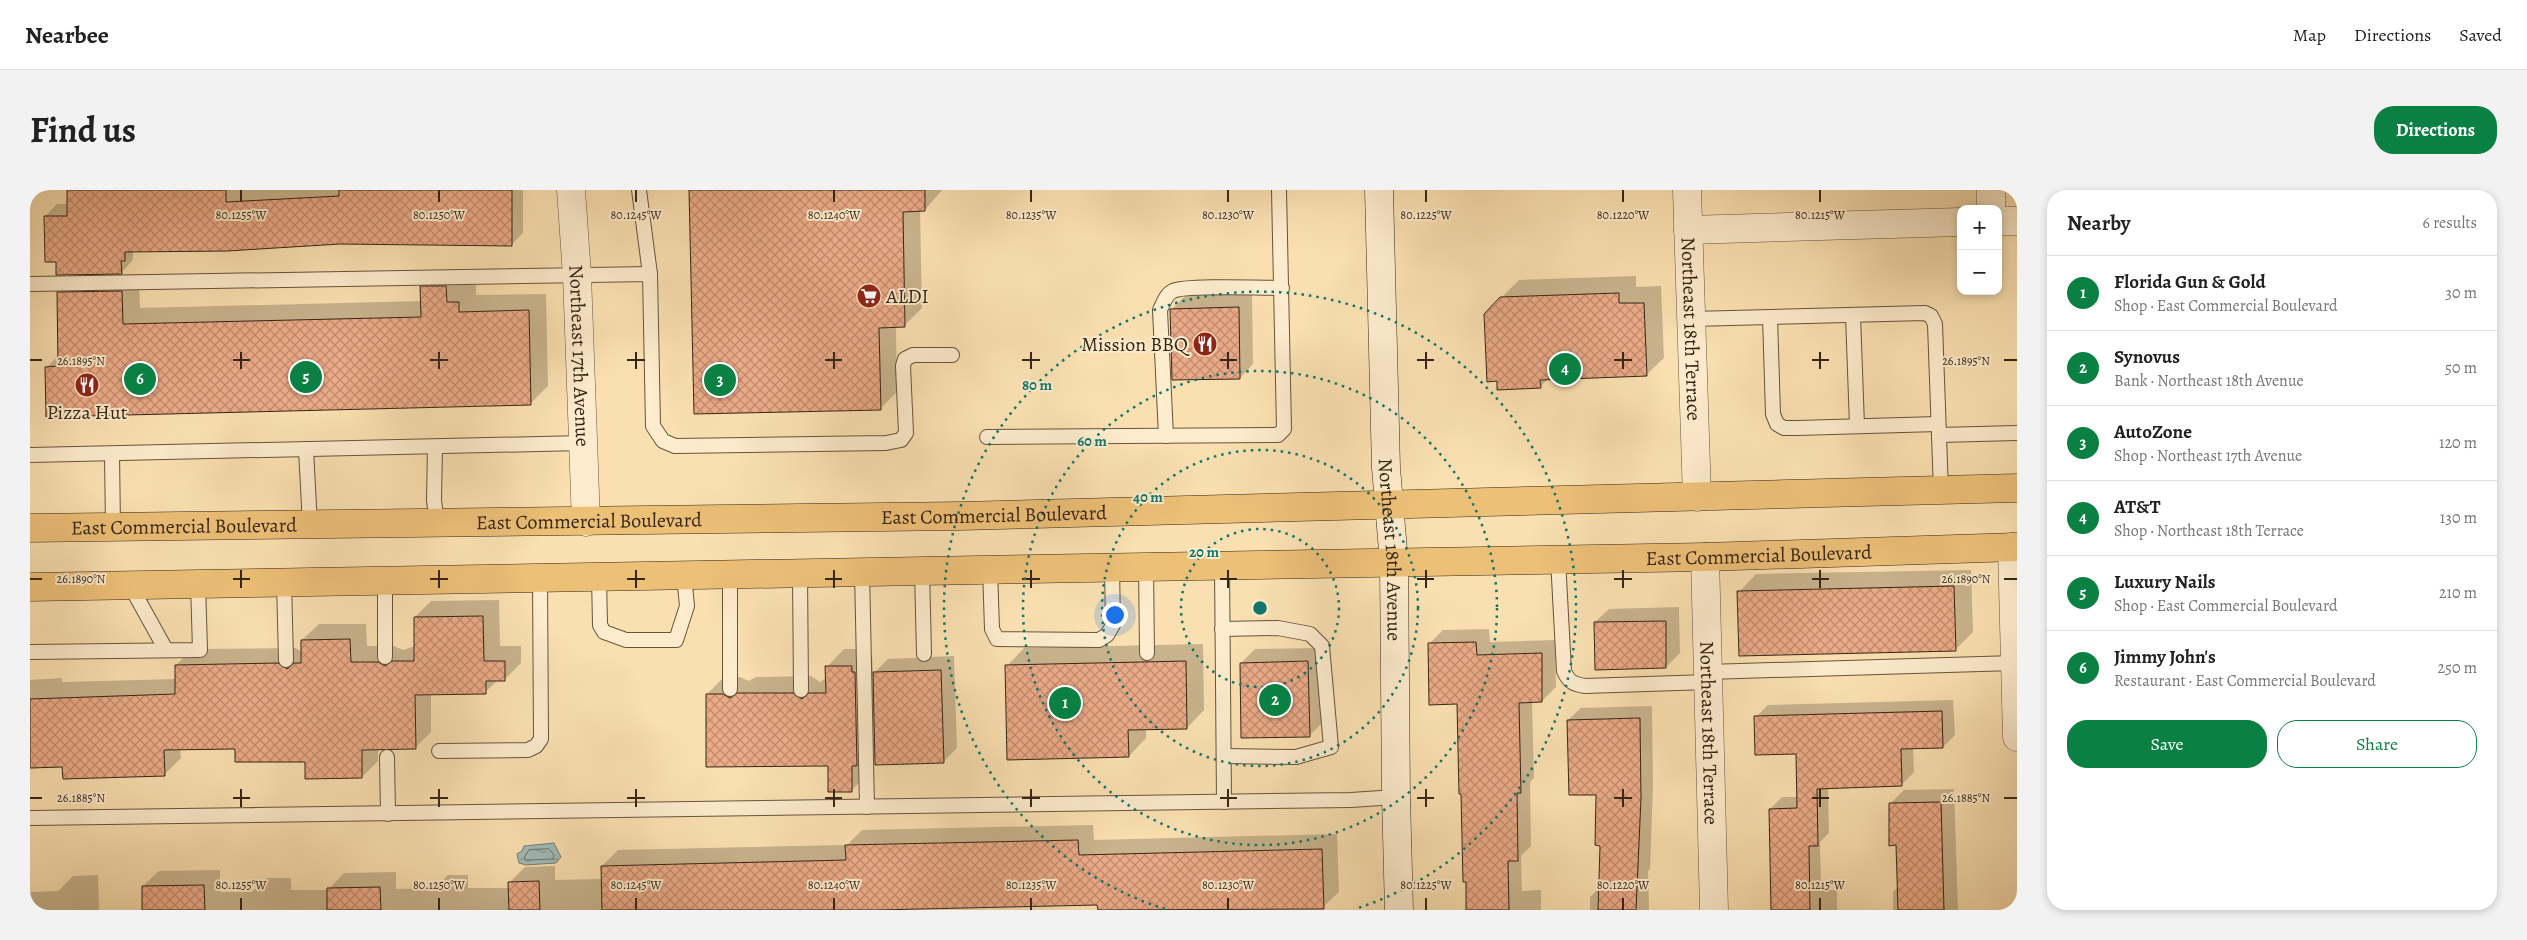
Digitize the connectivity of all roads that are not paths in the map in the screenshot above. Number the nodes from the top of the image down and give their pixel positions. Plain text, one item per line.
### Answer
1 (571, 190) edge
2 (639, 190) edge
3 (1279, 190) edge
4 (1379, 190) edge
5 (1687, 190) edge
6 (1991, 190) edge
7 (1991, 205) edge
8 (2002, 221) edge
9 (2017, 221) edge
10 (1957, 222) edge
11 (1688, 230) junction
12 (650, 274) junction
13 (577, 275) junction
14 (30, 284) edge
15 (1282, 288) junction
16 (1853, 315) junction
17 (1770, 317) junction
18 (1691, 319) junction
19 (952, 355) dead end
20 (1857, 426) junction
21 (1939, 430) junction
22 (2017, 433) edge
23 (1166, 436) junction
24 (988, 437) dead end
25 (583, 443) junction
26 (435, 446) junction
27 (306, 449) junction
28 (112, 454) junction
29 (30, 455) edge
30 (2017, 488) edge
31 (1941, 491) junction
32 (1697, 497) junction
33 (1389, 505) junction
34 (586, 522) junction
35 (437, 524) junction
36 (310, 525) junction
37 (113, 527) junction
38 (30, 528) edge
39 (2014, 547) edge
40 (1705, 557) junction
41 (1558, 559) junction
42 (1394, 562) junction
43 (1222, 565) junction
44 (1146, 566) junction
45 (1112, 567) junction
46 (990, 569) junction
47 (922, 570) junction
48 (862, 571) junction
49 (800, 572) junction
50 (730, 574) junction
51 (684, 575) junction
52 (600, 576) junction
53 (540, 577) junction
54 (385, 580) junction
55 (284, 582) junction
56 (198, 584) junction
57 (130, 585) junction
58 (30, 587) edge
59 (1222, 629) junction
60 (166, 650) junction
61 (30, 652) edge
62 (924, 654) dead end
63 (1147, 654) dead end
64 (385, 657) dead end
65 (286, 660) dead end
66 (2015, 663) junction
67 (1708, 677) junction
68 (730, 689) dead end
69 (801, 690) dead end
70 (2017, 737) edge
71 (439, 751) dead end
72 (1224, 756) junction
73 (387, 757) dead end
74 (1396, 797) junction
75 (1224, 802) junction
76 (868, 807) junction
77 (388, 814) junction
78 (30, 818) edge
79 (1399, 910) edge
80 (1714, 910) edge

1 - 13 street, Northeast 17th Avenue
2 - 12 lane
3 - 15 lane
4 - 33 street, Northeast 18th Avenue
5 - 11 street, Northeast 18th Terrace
6 - 7 street
8 - 9 street
10 - 11 street
11 - 18 street, Northeast 18th Terrace
12 - 13 lane
12 - 19 lane
13 - 14 lane
13 - 25 street, Northeast 17th Avenue
15 - 23 lane
15 - 23 lane
16 - 17 lane
16 - 20 lane
16 - 21 lane
17 - 18 lane
17 - 20 lane
18 - 32 street, Northeast 18th Terrace
20 - 21 lane
21 - 22 lane
21 - 31 lane
23 - 24 lane
25 - 26 lane
25 - 34 street, Northeast 17th Avenue
26 - 27 lane
26 - 35 lane
27 - 28 lane
27 - 36 lane
28 - 29 lane
28 - 37 lane
30 - 31 main road, East Commercial Boulevard
31 - 32 main road, East Commercial Boulevard
32 - 33 main road, East Commercial Boulevard
33 - 34 main road, East Commercial Boulevard
33 - 42 street, Northeast 18th Avenue
34 - 35 main road, East Commercial Boulevard
35 - 36 main road, East Commercial Boulevard
36 - 37 main road, East Commercial Boulevard
37 - 38 main road, East Commercial Boulevard
39 - 40 main road, East Commercial Boulevard
39 - 66 street
40 - 41 main road, East Commercial Boulevard
40 - 67 street, Northeast 18th Terrace
41 - 42 main road, East Commercial Boulevard
41 - 67 lane
42 - 43 main road, East Commercial Boulevard
42 - 74 street, Northeast 18th Avenue
43 - 44 main road, East Commercial Boulevard
43 - 59 lane
44 - 45 main road, East Commercial Boulevard
44 - 63 lane
45 - 46 main road, East Commercial Boulevard
45 - 46 lane
46 - 47 main road, East Commercial Boulevard
47 - 48 main road, East Commercial Boulevard
47 - 62 lane
48 - 49 main road, East Commercial Boulevard
48 - 76 lane
49 - 50 main road, East Commercial Boulevard
49 - 69 lane
50 - 51 main road, East Commercial Boulevard
50 - 68 lane
51 - 52 main road, East Commercial Boulevard
51 - 52 lane
52 - 53 main road, East Commercial Boulevard
53 - 54 main road, East Commercial Boulevard
53 - 71 lane
54 - 55 main road, East Commercial Boulevard
54 - 64 lane
55 - 56 main road, East Commercial Boulevard
55 - 65 lane
56 - 57 main road, East Commercial Boulevard
56 - 60 lane
57 - 58 main road, East Commercial Boulevard
57 - 60 lane
59 - 72 lane
59 - 72 lane
60 - 61 lane
66 - 67 lane
66 - 70 street
67 - 80 street, Northeast 18th Terrace
72 - 75 lane
73 - 77 lane
74 - 75 lane
74 - 79 street, Northeast 18th Avenue
75 - 76 lane
76 - 77 lane
77 - 78 lane

